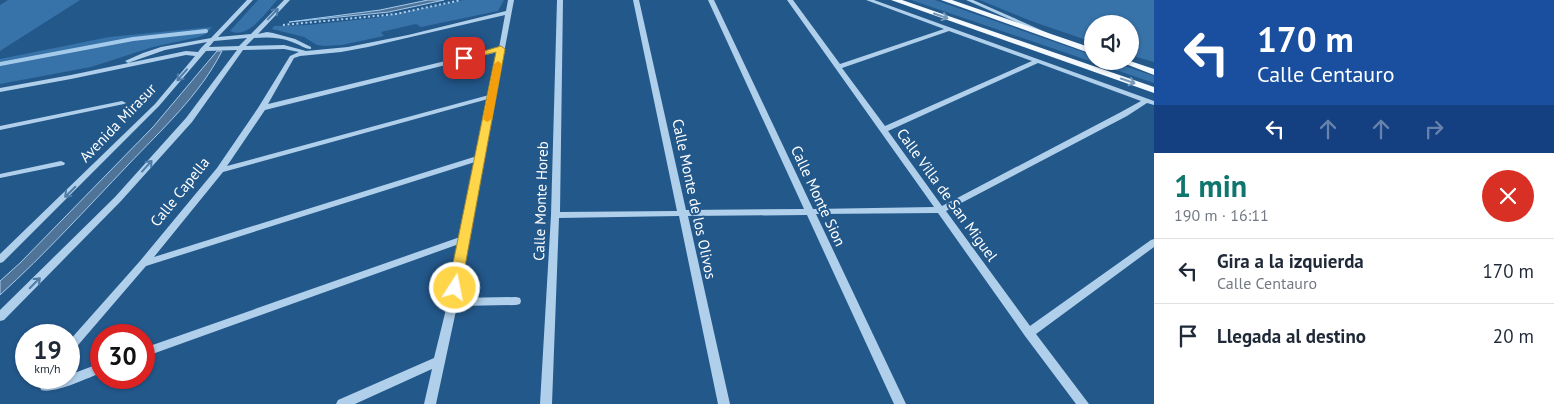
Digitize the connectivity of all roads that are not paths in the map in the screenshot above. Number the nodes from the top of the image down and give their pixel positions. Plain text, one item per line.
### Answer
1 (250, 0) edge
2 (287, 0) edge
3 (512, 0) edge
4 (560, 0) edge
5 (636, 0) edge
6 (711, 0) edge
7 (790, 0) edge
8 (869, 0) edge
9 (895, 0) edge
10 (945, 0) edge
11 (969, 0) edge
12 (509, 12) junction
13 (259, 29) junction
14 (949, 29) junction
15 (273, 35) junction
16 (252, 36) junction
17 (213, 39) junction
18 (1056, 39) junction
19 (242, 48) junction
20 (268, 48) junction
21 (1084, 48) edge
22 (205, 49) junction
23 (501, 49) junction
24 (326, 52) junction
25 (186, 53) junction
26 (307, 53) junction
27 (236, 55) junction
28 (199, 56) junction
29 (1037, 60) junction
30 (838, 67) junction
31 (1139, 67) edge
32 (115, 68) junction
33 (1154, 72) edge
34 (0, 90) edge
35 (1154, 90) edge
36 (492, 96) junction
37 (1150, 101) edge
38 (122, 103) dead end
39 (262, 108) junction
40 (0, 128) edge
41 (883, 130) junction
42 (480, 158) junction
43 (60, 163) dead end
44 (220, 170) junction
45 (0, 176) edge
46 (941, 210) junction
47 (811, 213) junction
48 (683, 214) junction
49 (555, 215) junction
50 (464, 239) junction
51 (1154, 242) edge
52 (0, 260) edge
53 (143, 263) junction
54 (455, 288) dead end
55 (516, 301) dead end
56 (0, 317) edge
57 (1029, 333) junction
58 (80, 335) edge
59 (155, 349) edge
60 (439, 361) junction
61 (342, 404) edge
62 (430, 404) edge
63 (546, 404) edge
64 (724, 404) edge
65 (900, 404) edge
66 (1083, 404) edge

1 - 17 street, Avenida Mirasur
13 -> 2 street
3 - 12 street
4 - 49 street, Calle Monte Horeb
5 - 48 street, Calle Monte de los Olivos
6 - 47 street, Calle Monte Sion
7 - 30 street, Calle Villa de San Miguel
8 - 14 street
9 -> 35 main road
10 - 18 main road
11 - 18 street
12 - 23 street
12 - 24 street, Calle Capella
13 - 15 street, Calle Capella
13 - 16 street
14 - 29 street
14 - 30 street
15 - 16 street, Calle Capella
15 - 24 street, Calle Capella
16 - 17 street
16 - 19 street
17 - 22 street, Avenida Mirasur
17 - 32 street
18 - 21 main road
19 - 20 street, Calle Capella
19 - 22 street
19 - 27 street
20 - 26 street, Calle Capella
20 - 27 street, Calle Capella
22 - 25 street
22 - 28 street, Avenida Mirasur
23 - 36 street
23 - 39 street
24 - 26 street, Calle Capella
25 - 28 street
25 - 32 street
26 - 39 street, Calle Capella
56 -> 27 street
28 -> 52 street, Avenida Mirasur
29 - 37 street
29 - 41 street
30 - 41 street, Calle Villa de San Miguel
31 - 33 main road
32 - 34 street
36 - 42 street
36 - 44 street
37 - 46 street
38 - 40 street
39 - 44 street, Calle Capella
41 - 46 street, Calle Villa de San Miguel
42 - 50 street
42 - 53 street
43 - 45 street
44 - 53 street, Calle Capella
46 - 47 street
46 - 57 street, Calle Villa de San Miguel
47 - 48 street
47 - 65 street, Calle Monte Sion
48 - 49 street
48 - 64 street, Calle Monte de los Olivos
49 - 63 street, Calle Monte Horeb
50 - 54 street
50 - 59 street
51 - 57 street
53 - 58 street, Calle Capella
55 - 60 street
57 - 66 street, Calle Villa de San Miguel
60 - 61 street
60 - 62 street

